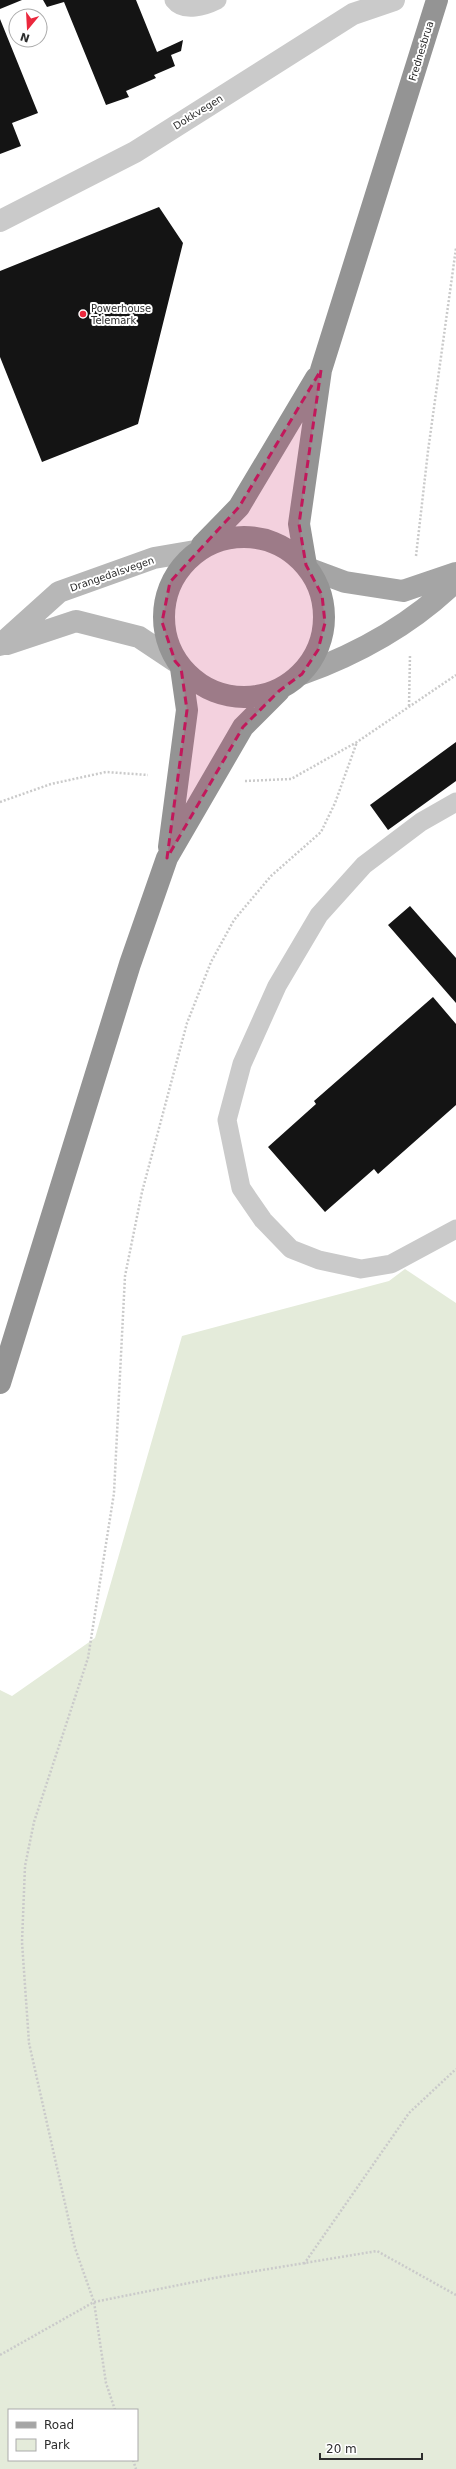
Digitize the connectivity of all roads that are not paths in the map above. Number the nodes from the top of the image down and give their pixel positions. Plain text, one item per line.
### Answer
1 (174, 0) edge
2 (217, 0) edge
3 (394, 0) edge
4 (438, 0) edge
5 (350, 7) edge
6 (0, 221) edge
7 (321, 370) junction
8 (197, 550) junction
9 (308, 567) junction
10 (456, 573) edge
11 (456, 581) edge
12 (0, 646) edge
13 (178, 664) junction
14 (302, 674) junction
15 (279, 691) junction
16 (456, 802) edge
17 (167, 858) junction
18 (456, 1229) edge
19 (0, 1383) edge

1 - 2 lane
3 - 5 street, Dokkvegen
4 - 7 highway, Frednesbrua
5 - 6 street, Dokkvegen
7 - 8 highway
7 - 9 highway
8 - 9 highway
8 - 12 street, Drangedalsvegen
8 - 13 highway
9 - 10 main road
9 - 14 highway
11 - 14 main road
12 - 13 street, Drangedalsvegen
13 - 15 highway
13 - 17 highway
14 - 15 highway
15 - 17 highway
16 - 18 lane
17 - 19 highway

